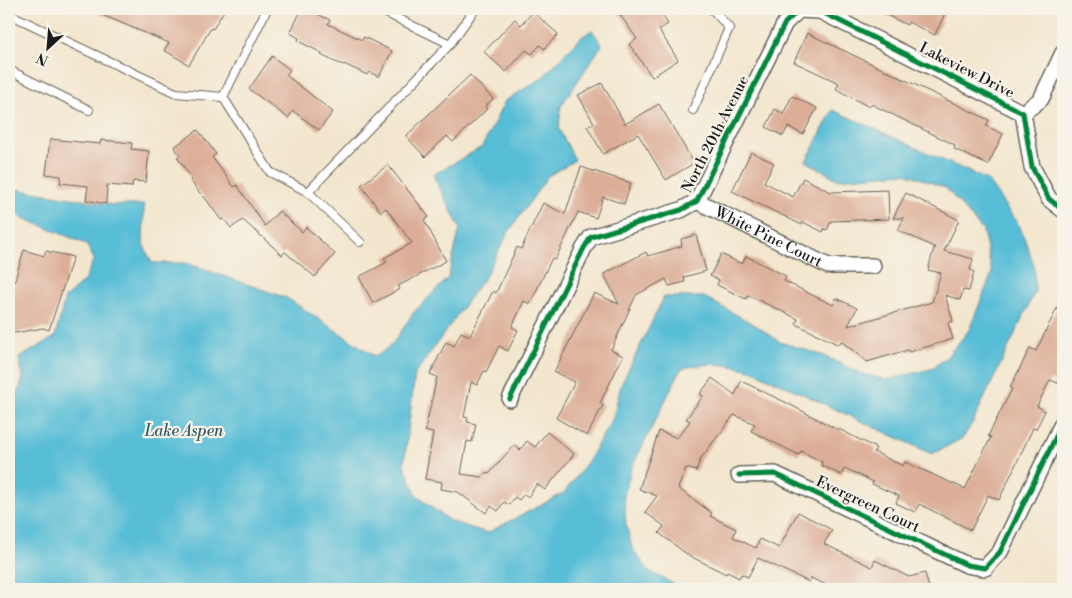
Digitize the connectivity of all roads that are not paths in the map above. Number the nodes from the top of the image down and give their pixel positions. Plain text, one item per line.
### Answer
1 (267, 9) edge
2 (378, 9) edge
3 (475, 9) edge
4 (710, 9) edge
5 (799, 10) edge
6 (9, 14) edge
7 (450, 44) junction
8 (1063, 53) edge
9 (9, 70) edge
10 (223, 97) junction
11 (89, 110) dead end
12 (693, 110) dead end
13 (1023, 112) junction
14 (308, 192) junction
15 (697, 201) junction
16 (1063, 210) edge
17 (360, 242) dead end
18 (872, 266) dead end
19 (510, 399) dead end
20 (1063, 422) edge
21 (739, 475) dead end

1 - 10 lane
2 - 7 lane
3 - 7 lane
4 - 12 lane
5 - 13 street, Lakeview Drive
5 - 15 street, North 20th Avenue
6 - 10 lane
7 - 14 lane
8 - 13 street
9 - 11 lane
10 - 14 lane
13 - 16 street, Lakeview Drive
14 - 17 lane
15 - 18 street, White Pine Court
15 - 19 street, North 20th Avenue
20 - 21 street, Evergreen Court

